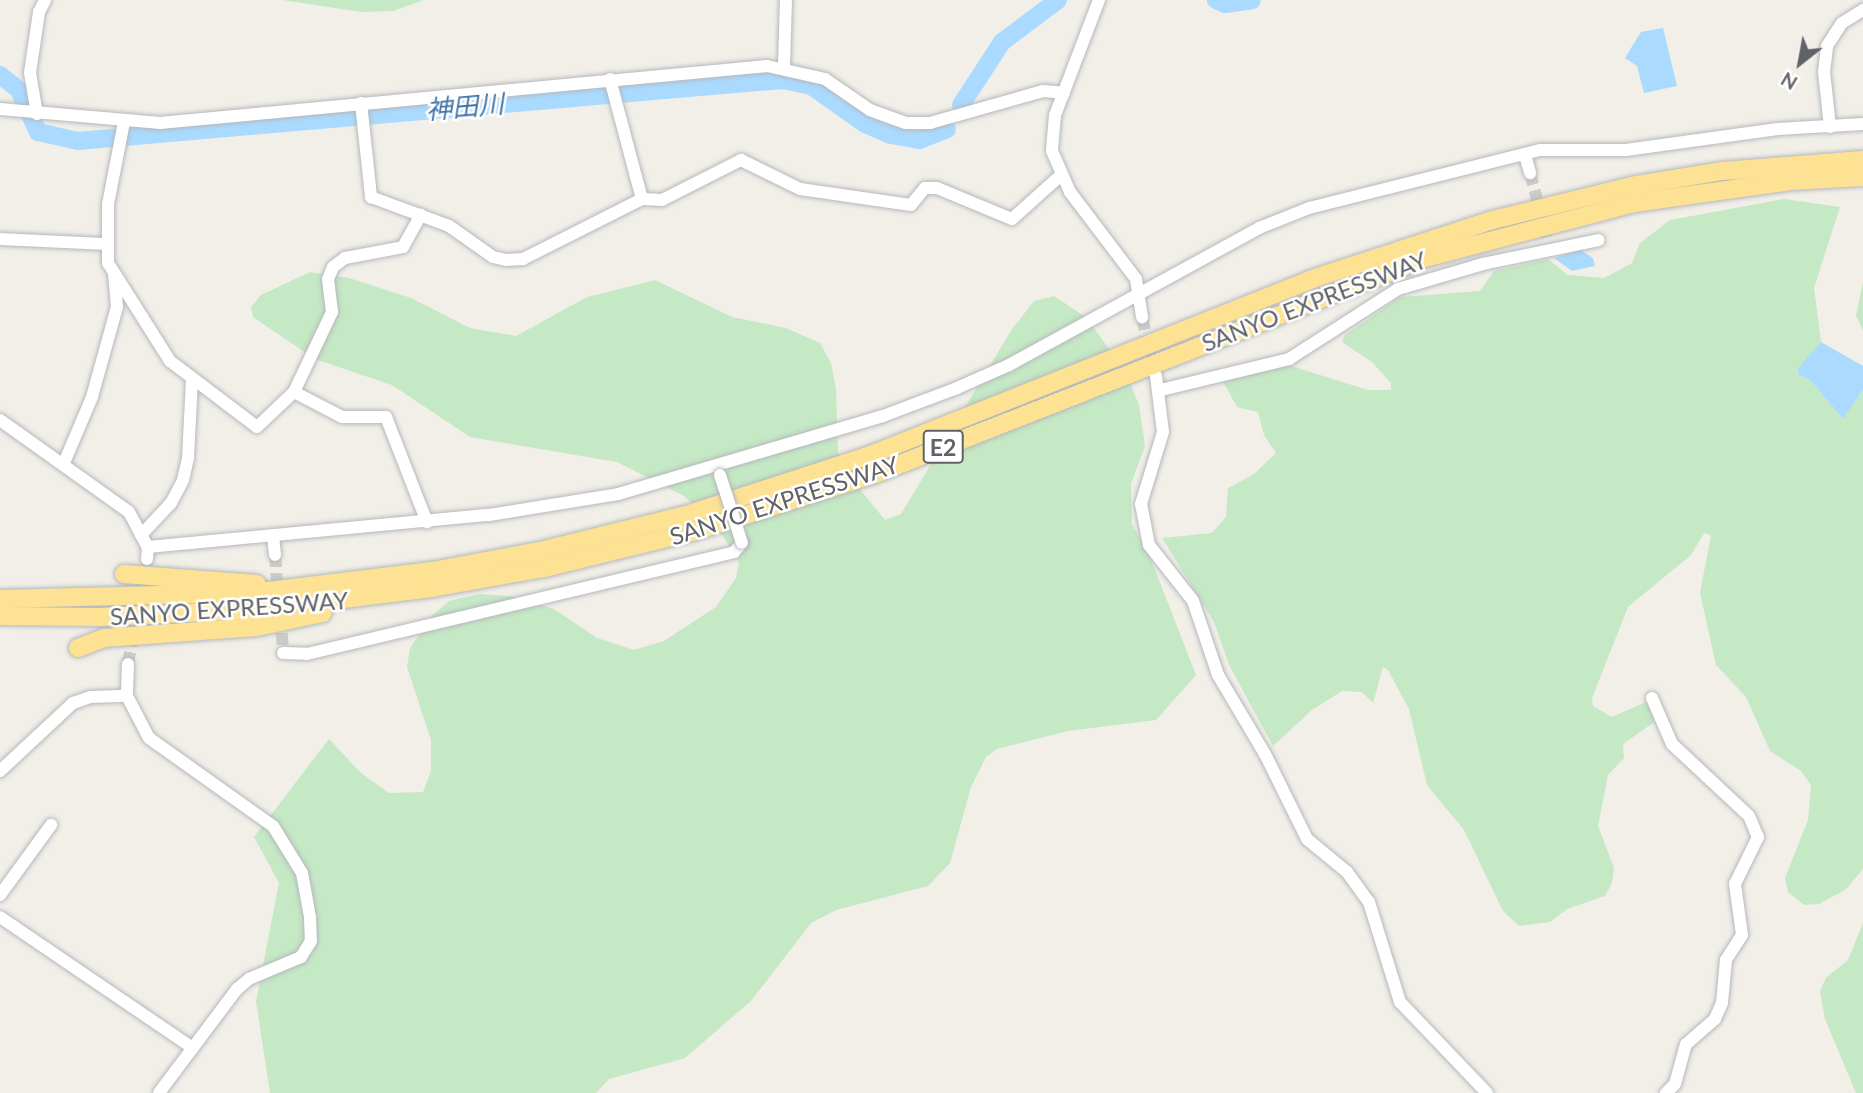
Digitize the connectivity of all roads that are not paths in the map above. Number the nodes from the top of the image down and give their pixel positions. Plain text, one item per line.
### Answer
1 (46, 0) edge
2 (786, 0) edge
3 (1098, 0) edge
4 (1863, 10) edge
5 (784, 66) junction
6 (612, 89) junction
7 (1063, 93) junction
8 (0, 109) edge
9 (361, 112) junction
10 (30, 113) junction
11 (1863, 124) edge
12 (123, 125) junction
13 (1830, 127) junction
14 (1525, 155) junction
15 (1863, 160) edge
16 (1530, 173) tunnel mouth
17 (1060, 176) junction
18 (1863, 177) edge
19 (642, 199) junction
20 (421, 215) junction
21 (0, 239) edge
22 (1599, 240) dead end
23 (108, 244) junction
24 (114, 273) junction
25 (1140, 292) junction
26 (1142, 318) tunnel mouth
27 (1156, 376) tunnel mouth
28 (192, 380) junction
29 (1161, 390) junction
30 (294, 392) junction
31 (0, 420) edge
32 (64, 463) junction
33 (718, 471) junction
34 (427, 522) junction
35 (141, 535) junction
36 (273, 536) junction
37 (275, 555) tunnel mouth
38 (124, 574) dead end
39 (391, 577) junction
40 (498, 577) junction
41 (0, 599) edge
42 (0, 616) edge
43 (79, 648) dead end
44 (283, 653) dead end
45 (128, 664) tunnel mouth
46 (127, 696) junction
47 (1653, 698) dead end
48 (0, 771) edge
49 (51, 825) dead end
50 (0, 895) edge
51 (0, 917) edge
52 (193, 1048) junction
53 (159, 1093) edge
54 (1487, 1093) edge
55 (1666, 1093) edge

1 - 10 street
2 - 5 street
3 - 7 street
4 - 13 street
5 - 6 street
5 - 7 street
6 - 9 street
6 - 19 street
7 - 17 street
8 - 10 street
9 - 12 street
9 - 20 street
10 - 12 street
11 - 13 street
12 - 23 street
13 - 14 street
14 - 16 street
14 - 25 street
15 - 39 highway, SANYO EXPRESSWAY / E2
17 - 19 street
17 - 25 street
18 - 40 highway, SANYO EXPRESSWAY / E2
19 - 20 street
20 - 30 street
21 - 23 street
22 - 29 street
23 - 24 street
24 - 28 street
24 - 32 street
25 - 26 street
25 - 33 street
27 - 29 street
28 - 30 street
28 - 35 street
29 - 54 street
30 - 34 street
31 - 32 street
32 - 35 street
33 - 34 street
33 - 44 street, bridge
34 - 36 street
35 - 36 street
36 - 37 street
38 - 39 highway
39 - 41 highway, SANYO EXPRESSWAY / E2
40 - 42 highway, SANYO EXPRESSWAY / E2
40 - 43 highway
45 - 46 street
46 - 48 street
46 - 52 street
47 - 55 street
49 - 50 street
51 - 52 street
52 - 53 street

